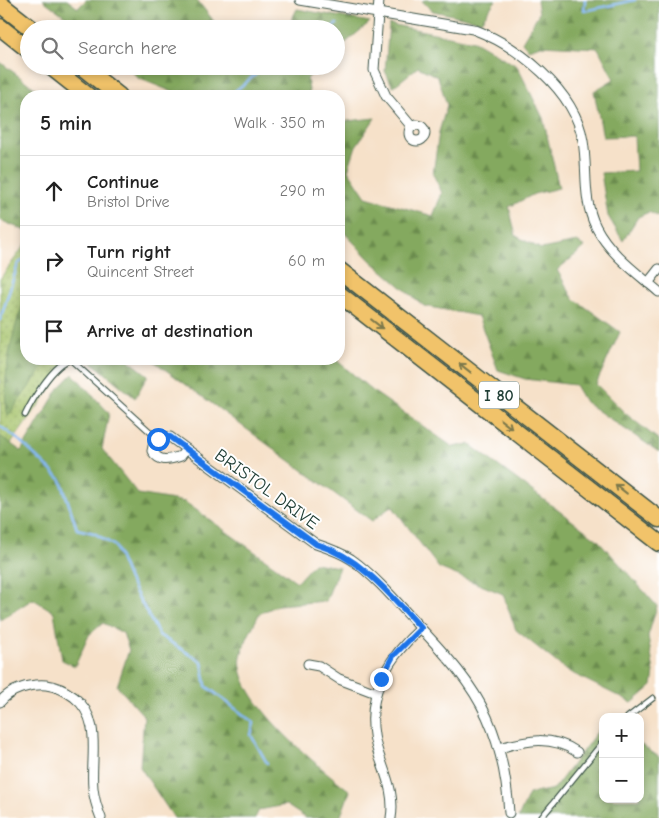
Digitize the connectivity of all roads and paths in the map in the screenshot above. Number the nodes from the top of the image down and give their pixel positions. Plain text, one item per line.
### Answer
1 (300, 0) edge
2 (379, 0) edge
3 (0, 4) edge
4 (378, 14) junction
5 (20, 20) edge
6 (0, 27) edge
7 (20, 43) edge
8 (61, 75) edge
9 (92, 75) edge
10 (80, 90) edge
11 (111, 90) edge
12 (412, 127) dead end
13 (659, 269) edge
14 (345, 275) edge
15 (648, 283) junction
16 (659, 292) edge
17 (345, 299) edge
18 (61, 365) edge
19 (77, 365) edge
20 (25, 415) dead end
21 (158, 439) junction
22 (186, 449) junction
23 (659, 519) edge
24 (659, 543) edge
25 (421, 628) junction
26 (308, 664) dead end
27 (376, 692) junction
28 (653, 698) dead end
29 (0, 702) edge
30 (633, 713) edge
31 (599, 747) edge
32 (499, 748) junction
33 (577, 752) dead end
34 (509, 813) dead end
35 (101, 818) edge
36 (391, 818) edge
37 (541, 818) edge

1 - 4 street
2 - 4 street
3 - 5 highway
4 - 12 street
4 - 15 street
6 - 7 highway
8 - 10 highway
9 - 11 highway
13 - 15 street
23 -> 14 highway, I 80
15 - 16 street
17 -> 24 highway, I 80
18 - 20 lane
19 - 21 lane
21 - 22 street, BRISTOL DRIVE
21 - 22 street
22 - 25 street, BRISTOL DRIVE
25 - 27 street
25 - 32 street, BRISTOL DRIVE
26 - 27 street
27 - 36 street
28 - 30 lane
29 - 35 street
31 - 37 lane
32 - 33 street
32 - 34 street, BRISTOL DRIVE

